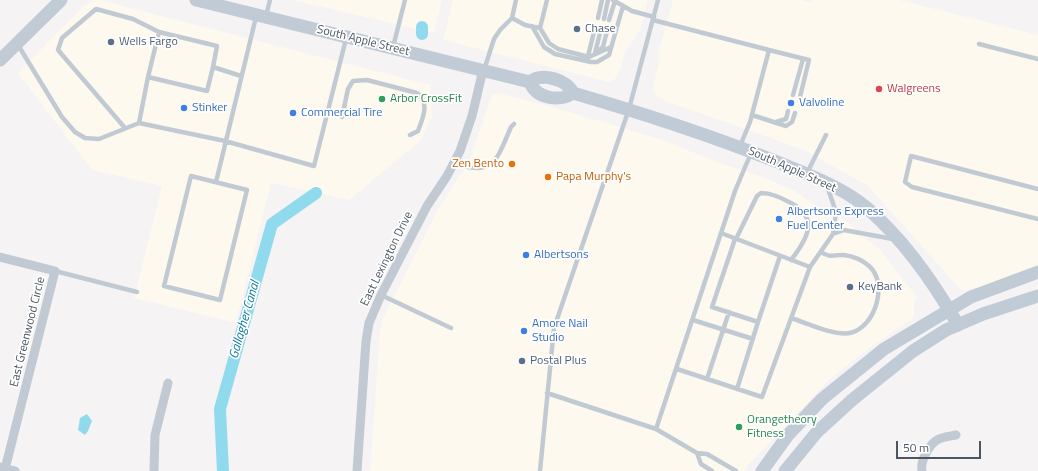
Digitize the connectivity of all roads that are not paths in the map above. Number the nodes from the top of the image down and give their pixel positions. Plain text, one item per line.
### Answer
1 (61, 0) edge
2 (196, 0) edge
3 (270, 0) edge
4 (405, 0) edge
5 (516, 0) edge
6 (547, 0) edge
7 (602, 0) edge
8 (608, 0) edge
9 (658, 0) edge
10 (614, 1) edge
11 (623, 6) junction
12 (261, 16) junction
13 (512, 18) junction
14 (598, 18) dead end
15 (653, 18) junction
16 (604, 19) dead end
17 (609, 20) dead end
18 (532, 26) junction
19 (540, 28) junction
20 (595, 28) dead end
21 (601, 29) dead end
22 (607, 31) dead end
23 (159, 32) junction
24 (347, 37) junction
25 (17, 43) junction
26 (979, 44) dead end
27 (612, 47) junction
28 (392, 48) junction
29 (769, 50) junction
30 (594, 55) junction
31 (588, 56) junction
32 (803, 59) junction
33 (1038, 59) edge
34 (0, 60) edge
35 (213, 67) junction
36 (484, 70) junction
37 (241, 76) junction
38 (148, 77) junction
39 (793, 95) dead end
40 (800, 97) dead end
41 (629, 109) junction
42 (788, 111) dead end
43 (795, 113) dead end
44 (752, 115) junction
45 (342, 117) dead end
46 (139, 123) junction
47 (772, 123) junction
48 (514, 124) dead end
49 (125, 128) junction
50 (410, 135) dead end
51 (826, 135) dead end
52 (225, 141) junction
53 (746, 149) junction
54 (454, 163) junction
55 (806, 174) junction
56 (216, 182) junction
57 (826, 184) junction
58 (1038, 189) edge
59 (1038, 219) edge
60 (721, 233) junction
61 (833, 234) junction
62 (736, 239) junction
63 (900, 240) junction
64 (821, 252) junction
65 (780, 256) junction
66 (0, 257) edge
67 (791, 260) junction
68 (810, 268) junction
69 (55, 271) junction
70 (1038, 272) edge
71 (137, 292) dead end
72 (381, 295) junction
73 (1038, 296) edge
74 (949, 309) junction
75 (730, 312) junction
76 (791, 318) junction
77 (693, 320) junction
78 (758, 322) junction
79 (958, 325) junction
80 (450, 328) dead end
81 (724, 330) junction
82 (753, 339) junction
83 (677, 369) junction
84 (707, 379) junction
85 (168, 383) dead end
86 (737, 389) junction
87 (547, 393) junction
88 (656, 428) junction
89 (956, 435) dead end
90 (697, 453) junction
91 (3, 468) edge
92 (15, 471) edge
93 (154, 471) edge
94 (358, 471) edge
95 (540, 471) edge
96 (712, 471) edge
97 (736, 471) edge
98 (762, 471) edge
99 (785, 471) edge
100 (922, 471) edge

1 - 25 main road
2 - 12 main road, South Apple Street
3 - 12 lane
4 - 28 lane
5 - 13 lane
6 - 19 lane
7 - 14 lane
8 - 16 lane
9 - 15 lane
10 - 11 lane
10 - 17 lane
11 - 15 lane
11 - 27 lane
12 - 24 main road, South Apple Street
12 - 37 lane
13 - 18 lane
13 - 36 lane
15 - 29 lane
15 - 41 lane
18 - 19 lane
18 - 27 lane
19 - 31 lane
20 - 31 lane
21 - 30 lane
22 - 30 lane
23 - 35 lane
23 - 38 lane
23 - 49 lane
24 - 28 main road, South Apple Street
24 - 52 lane
25 - 34 main road
25 - 49 lane
26 - 33 lane
27 - 30 lane
28 - 36 main road, South Apple Street
29 - 32 lane
29 - 44 lane
30 - 31 lane
32 - 39 lane
32 - 40 lane
35 - 37 lane
35 - 38 lane
36 - 41 main road, South Apple Street
36 - 54 street, East Lexington Drive
37 - 52 lane
38 - 46 lane
41 - 53 main road, South Apple Street
41 - 87 lane
42 - 47 lane
43 - 47 lane
44 - 47 lane
44 - 53 lane
45 - 50 lane
46 - 49 lane
46 - 52 lane
48 - 54 lane
51 - 55 lane
52 - 56 lane
53 - 55 main road, South Apple Street
53 - 60 lane
54 - 72 street, East Lexington Drive
55 - 57 main road, South Apple Street
56 - 56 lane
57 - 61 lane
57 - 63 main road, South Apple Street
58 - 59 lane
60 - 62 lane
60 - 77 lane
61 - 63 lane
61 - 64 lane
62 - 65 lane
62 - 67 lane
62 - 75 lane
63 - 74 main road, South Apple Street
64 - 68 lane
64 - 76 lane
65 - 67 lane
65 - 78 lane
66 - 69 street
67 - 68 lane
68 - 76 lane
69 - 71 lane
69 - 91 street, East Greenwood Circle
70 - 74 main road
72 - 80 lane
72 - 94 street, East Lexington Drive
73 - 79 main road
74 - 79 main road, South Apple Street
74 - 98 main road
75 - 78 lane
75 - 81 lane
76 - 86 lane
77 - 81 lane
77 - 83 lane
78 - 82 lane
79 - 99 main road
81 - 82 lane
81 - 84 lane
82 - 86 lane
83 - 84 lane
83 - 88 lane
84 - 86 lane
85 - 93 street
87 - 88 lane
87 - 95 lane
88 - 90 lane
89 - 100 street
90 - 96 lane
90 - 97 lane
91 - 92 street

